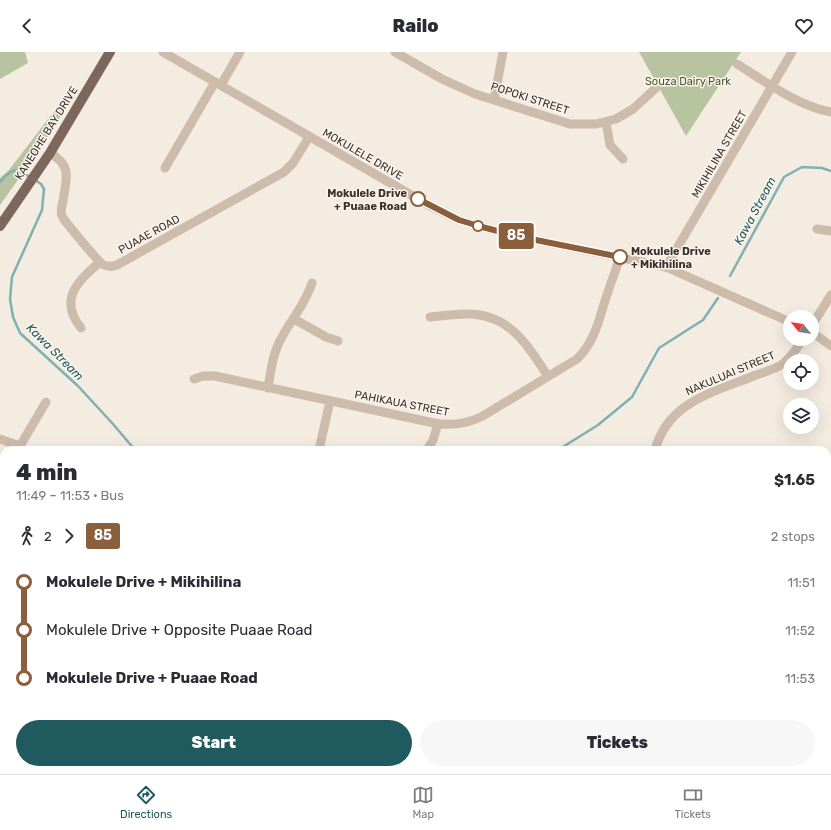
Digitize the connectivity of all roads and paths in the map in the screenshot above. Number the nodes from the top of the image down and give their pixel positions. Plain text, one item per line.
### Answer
1 (110, 52) edge
2 (163, 52) edge
3 (240, 52) edge
4 (395, 52) edge
5 (503, 52) edge
6 (792, 52) edge
7 (737, 64) dead end
8 (218, 83) junction
9 (772, 86) junction
10 (656, 88) dead end
11 (494, 100) junction
12 (831, 112) edge
13 (606, 122) junction
14 (310, 137) junction
15 (50, 153) junction
16 (622, 159) dead end
17 (165, 168) dead end
18 (0, 226) edge
19 (817, 229) dead end
20 (831, 231) edge
21 (620, 257) junction
22 (100, 262) junction
23 (666, 267) junction
24 (312, 282) dead end
25 (831, 295) edge
26 (819, 314) edge
27 (430, 317) dead end
28 (294, 319) junction
29 (783, 319) edge
30 (81, 328) dead end
31 (819, 337) edge
32 (338, 341) dead end
33 (798, 346) edge
34 (831, 346) edge
35 (548, 376) junction
36 (194, 379) dead end
37 (268, 388) junction
38 (330, 401) junction
39 (46, 402) dead end
40 (438, 424) junction
41 (0, 439) edge
42 (321, 446) edge
43 (429, 446) edge
44 (656, 446) edge

1 - 15 main road, KANEOHE BAY DRIVE
2 - 8 street, MOKULELE DRIVE
3 - 8 street
4 - 11 street, POPOKI STREET
5 - 11 street
6 - 9 street, MIKIHILINA STREET
7 - 9 street
8 - 14 street, MOKULELE DRIVE
8 - 17 street
9 - 12 street
9 - 23 street, MIKIHILINA STREET
10 - 13 street, POPOKI STREET
11 - 13 street, POPOKI STREET
13 - 16 street
14 - 21 street, MOKULELE DRIVE
14 - 22 street, PUAAE ROAD
15 - 18 main road, KANEOHE BAY DRIVE
15 - 22 street
19 - 20 street
21 - 23 street, MOKULELE DRIVE
21 - 35 street, PAHIKAUA STREET
22 - 30 street
23 - 29 street, MOKULELE DRIVE
24 - 28 street
25 - 26 street
27 - 35 street
28 - 32 street
28 - 37 street
31 - 34 street
33 - 44 street, NAKULUAI STREET
35 - 40 street, PAHIKAUA STREET
36 - 37 street, PAHIKAUA STREET
37 - 38 street, PAHIKAUA STREET
38 - 40 street, PAHIKAUA STREET
38 - 42 street
39 - 41 street
40 - 43 street

